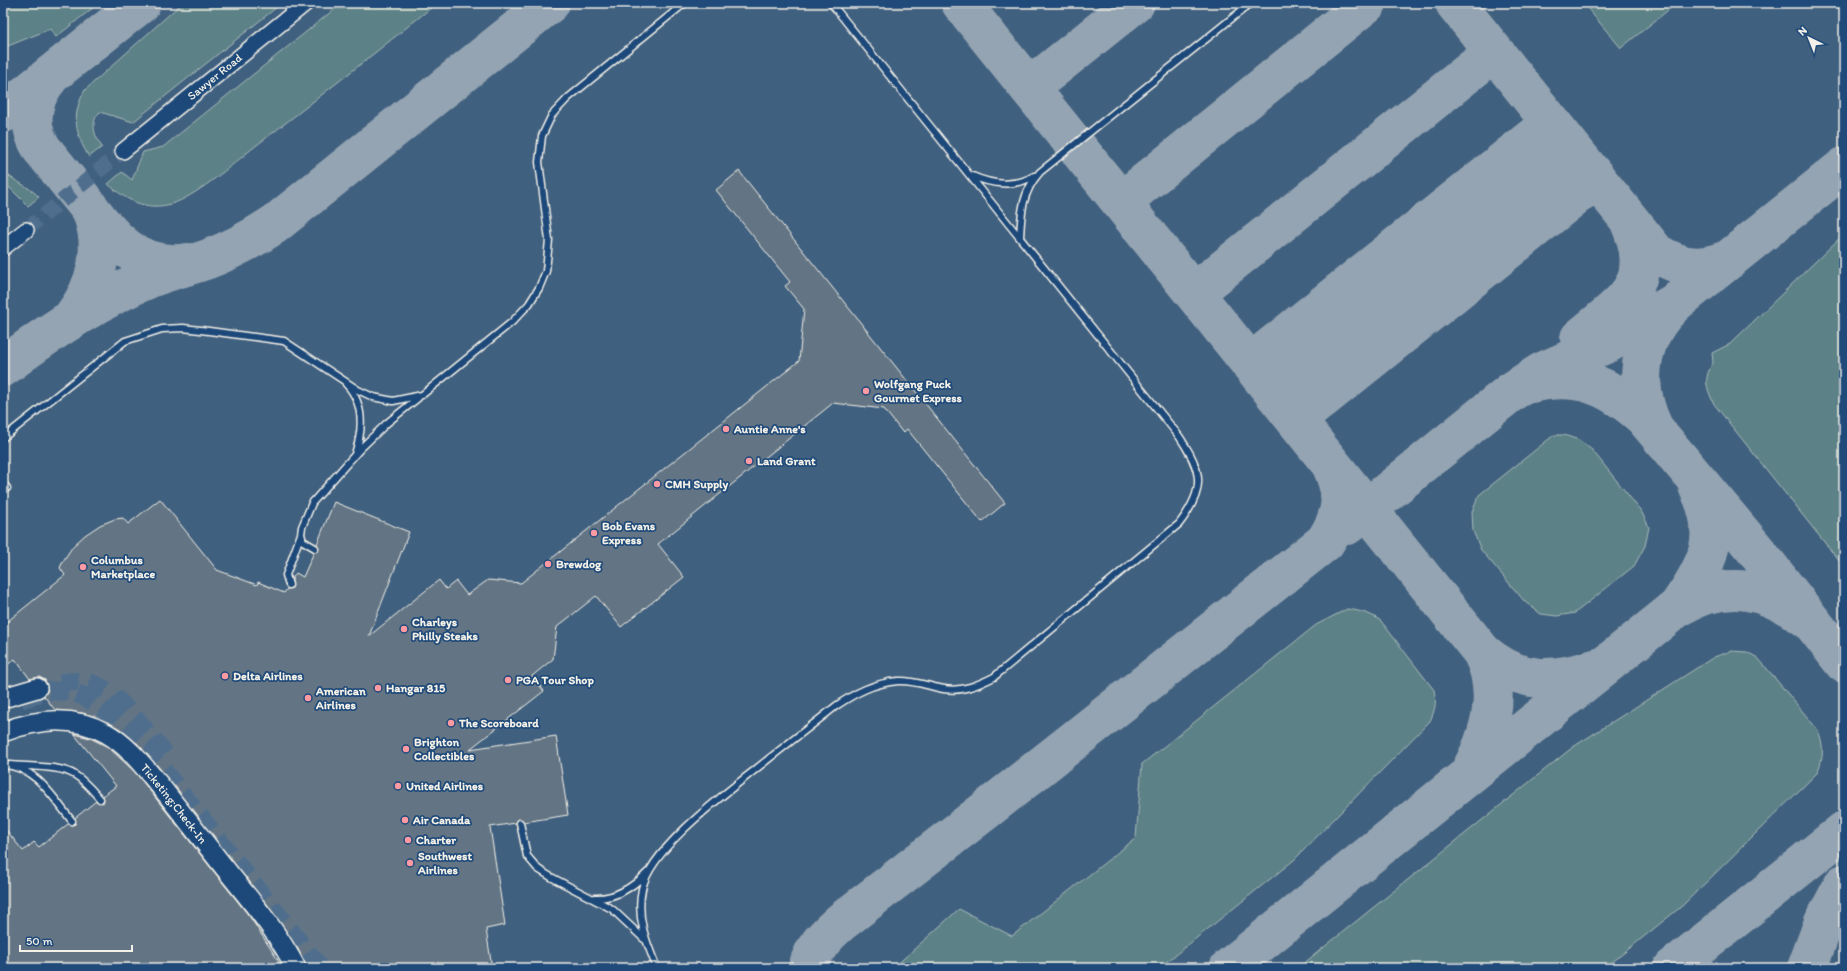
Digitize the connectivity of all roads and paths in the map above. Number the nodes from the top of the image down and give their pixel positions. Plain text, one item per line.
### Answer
1 (306, 3) edge
2 (685, 3) edge
3 (831, 3) edge
4 (1252, 3) edge
5 (123, 151) tunnel mouth
6 (1040, 172) junction
7 (968, 174) junction
8 (26, 230) tunnel mouth
9 (1020, 238) junction
10 (3, 248) edge
11 (340, 378) junction
12 (422, 394) junction
13 (3, 438) edge
14 (355, 456) junction
15 (300, 534) junction
16 (315, 548) dead end
17 (289, 585) dead end
18 (37, 688) tunnel mouth
19 (3, 698) edge
20 (3, 732) edge
21 (6, 765) edge
22 (100, 799) dead end
23 (72, 821) dead end
24 (520, 822) dead end
25 (656, 863) junction
26 (594, 898) junction
27 (644, 939) junction
28 (296, 968) edge
29 (657, 968) edge

1 - 5 street, Sawyer Road
2 - 12 lane
3 - 7 lane
4 - 6 lane
6 - 7 lane
6 - 9 lane
7 - 9 lane
8 - 10 street
9 - 25 lane
11 - 12 lane
11 - 13 lane
11 - 14 lane
12 - 14 lane
14 - 15 lane
15 - 16 lane
15 - 17 lane
18 - 19 main road
20 - 28 main road, Ticketing;Check-In
21 - 22 lane
21 - 23 lane
24 - 26 lane
25 - 26 lane
25 - 27 lane
26 - 27 lane
27 - 29 lane

